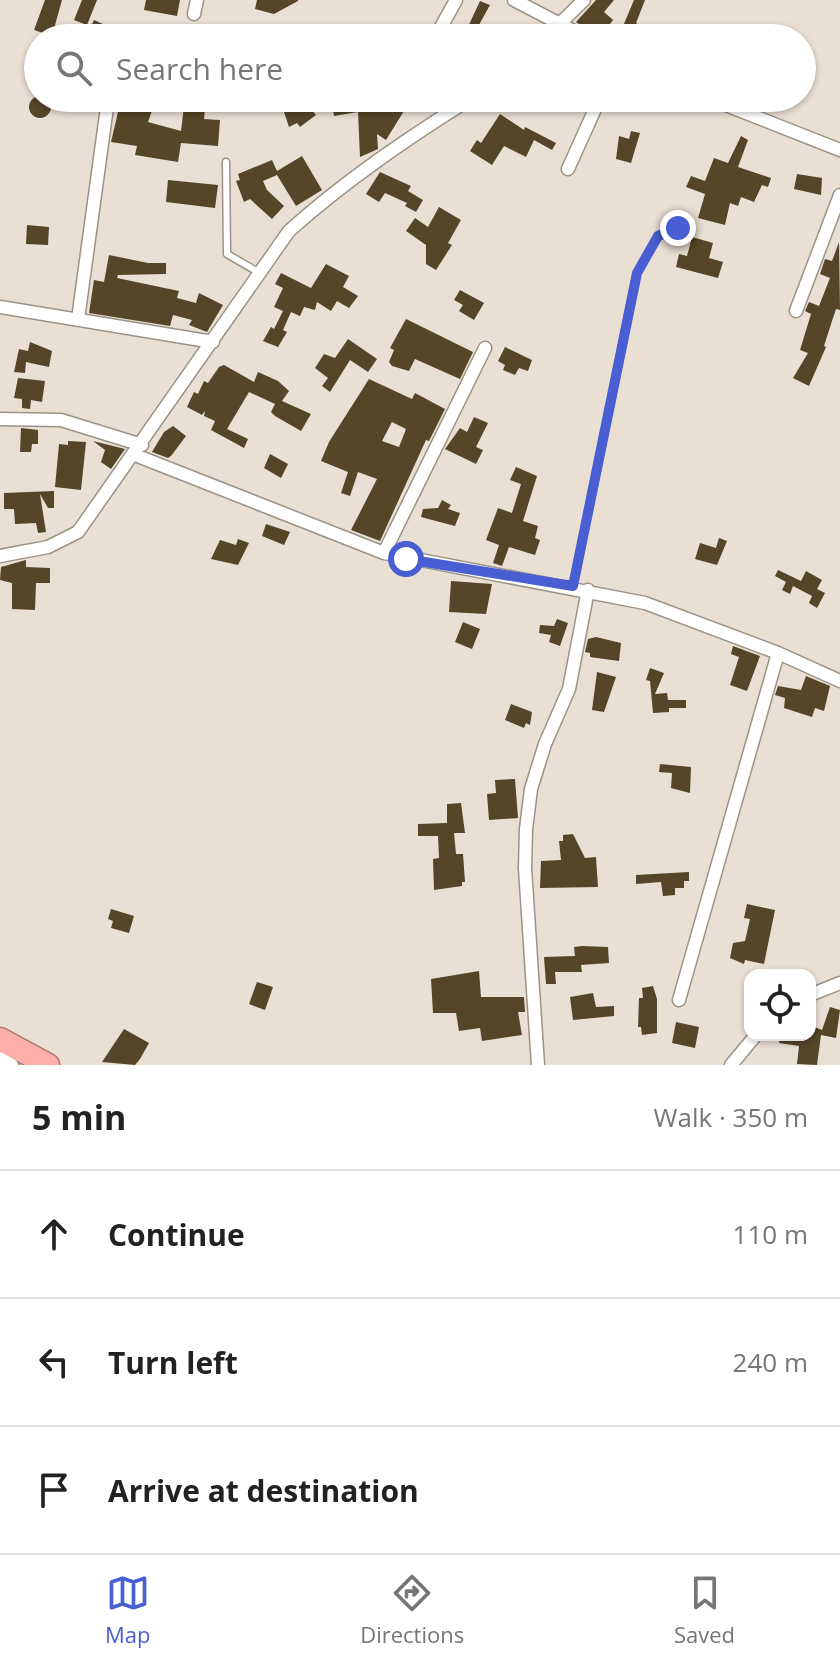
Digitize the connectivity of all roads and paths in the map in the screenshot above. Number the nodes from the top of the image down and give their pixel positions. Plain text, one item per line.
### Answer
1 (197, 0) edge
2 (456, 0) edge
3 (514, 0) edge
4 (584, 0) edge
5 (194, 14) dead end
6 (443, 24) edge
7 (559, 24) joint
8 (106, 112) edge
9 (451, 112) edge
10 (594, 112) edge
11 (744, 112) edge
12 (840, 150) edge
13 (226, 162) dead end
14 (568, 169) dead end
15 (840, 195) edge
16 (678, 228) dead end
17 (258, 272) junction
18 (0, 307) edge
19 (796, 311) dead end
20 (78, 319) junction
21 (213, 342) junction
22 (485, 348) dead end
23 (0, 419) edge
24 (138, 450) junction
25 (384, 553) junction
26 (0, 556) edge
27 (573, 586) junction
28 (588, 590) junction
29 (778, 653) junction
30 (840, 681) edge
31 (840, 983) edge
32 (816, 993) edge
33 (679, 1000) dead end
34 (0, 1039) edge
35 (751, 1041) edge
36 (0, 1058) edge
37 (12, 1065) edge
38 (48, 1065) edge
39 (538, 1065) edge
40 (731, 1065) edge

1 - 5 street
2 - 6 street
3 - 7 street
4 - 7 street
8 - 20 street
9 - 17 street
10 - 14 street
11 - 12 street
13 - 17 lane
15 - 19 street
16 - 27 lane
17 - 21 street
18 - 20 street
20 - 21 street
21 - 24 street
22 - 25 street
23 - 24 street
24 - 25 street
24 - 26 street
25 - 27 street
27 - 28 street
28 - 29 street
28 - 39 street
29 - 30 street
29 - 33 street
31 - 32 street
34 - 38 highway
35 - 40 street
36 - 37 street

